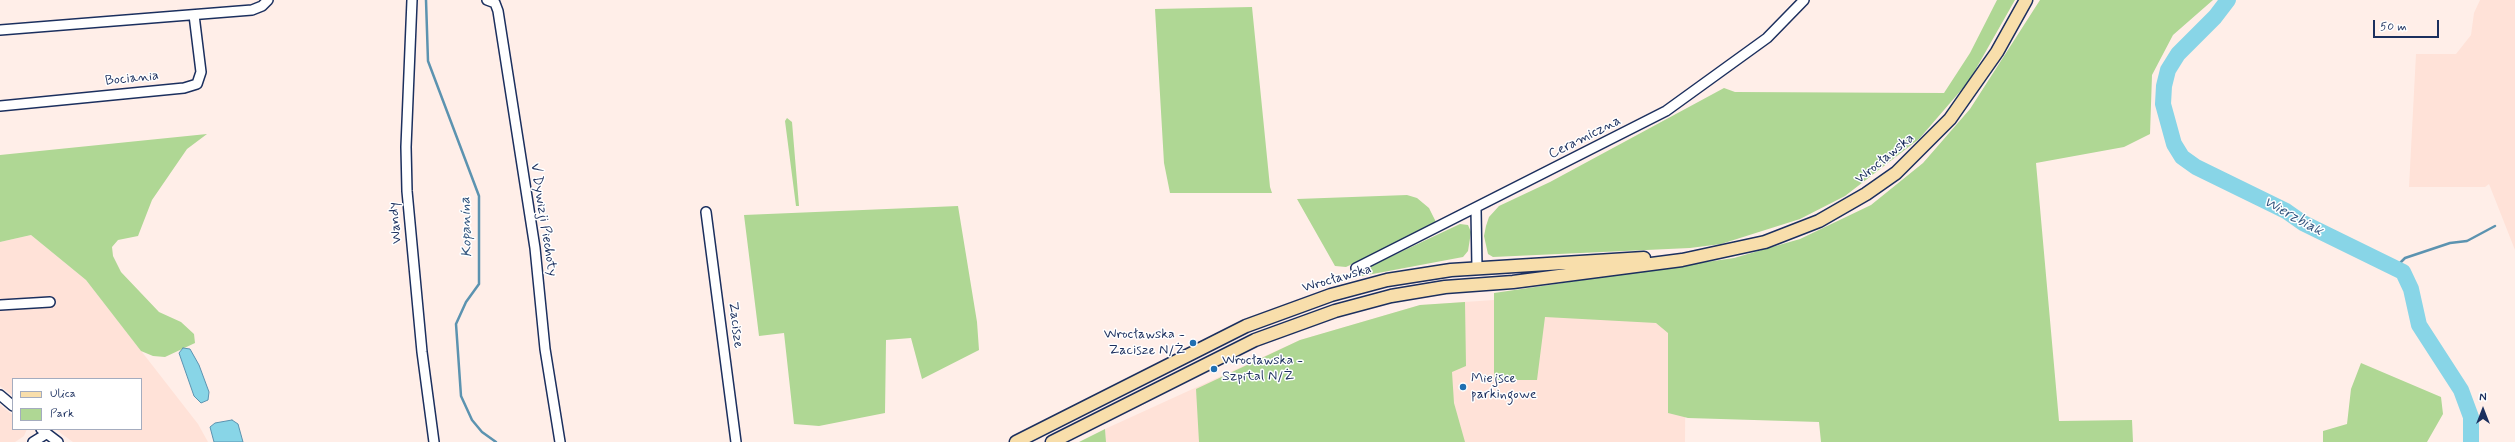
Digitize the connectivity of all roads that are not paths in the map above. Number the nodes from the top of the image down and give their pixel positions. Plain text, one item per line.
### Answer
1 (268, 0) edge
2 (412, 0) edge
3 (1804, 0) edge
4 (2026, 0) edge
5 (493, 1) edge
6 (194, 15) junction
7 (0, 30) edge
8 (0, 106) edge
9 (1476, 209) junction
10 (706, 212) dead end
11 (1697, 256) junction
12 (1356, 268) dead end
13 (1478, 268) junction
14 (50, 302) dead end
15 (0, 305) edge
16 (0, 395) edge
17 (12, 405) edge
18 (44, 431) edge
19 (33, 442) edge
20 (58, 442) edge
21 (434, 442) edge
22 (560, 442) edge
23 (736, 442) edge
24 (1016, 442) edge
25 (1052, 442) edge

1 - 6 street
2 - 21 street, Wandy
3 - 9 street, Ceramiczna
4 - 11 main road, Wrocławska
5 - 22 street, V Dywizji Piechoty
6 - 7 street
6 - 8 street, Bociania
9 - 12 street, Ceramiczna
9 - 13 street
10 - 23 street, Zacisze
11 - 13 main road, Wrocławska
11 - 25 main road, Wrocławska
13 - 24 main road, Wrocławska
14 - 15 street
16 - 17 street
18 - 19 street
18 - 20 street

